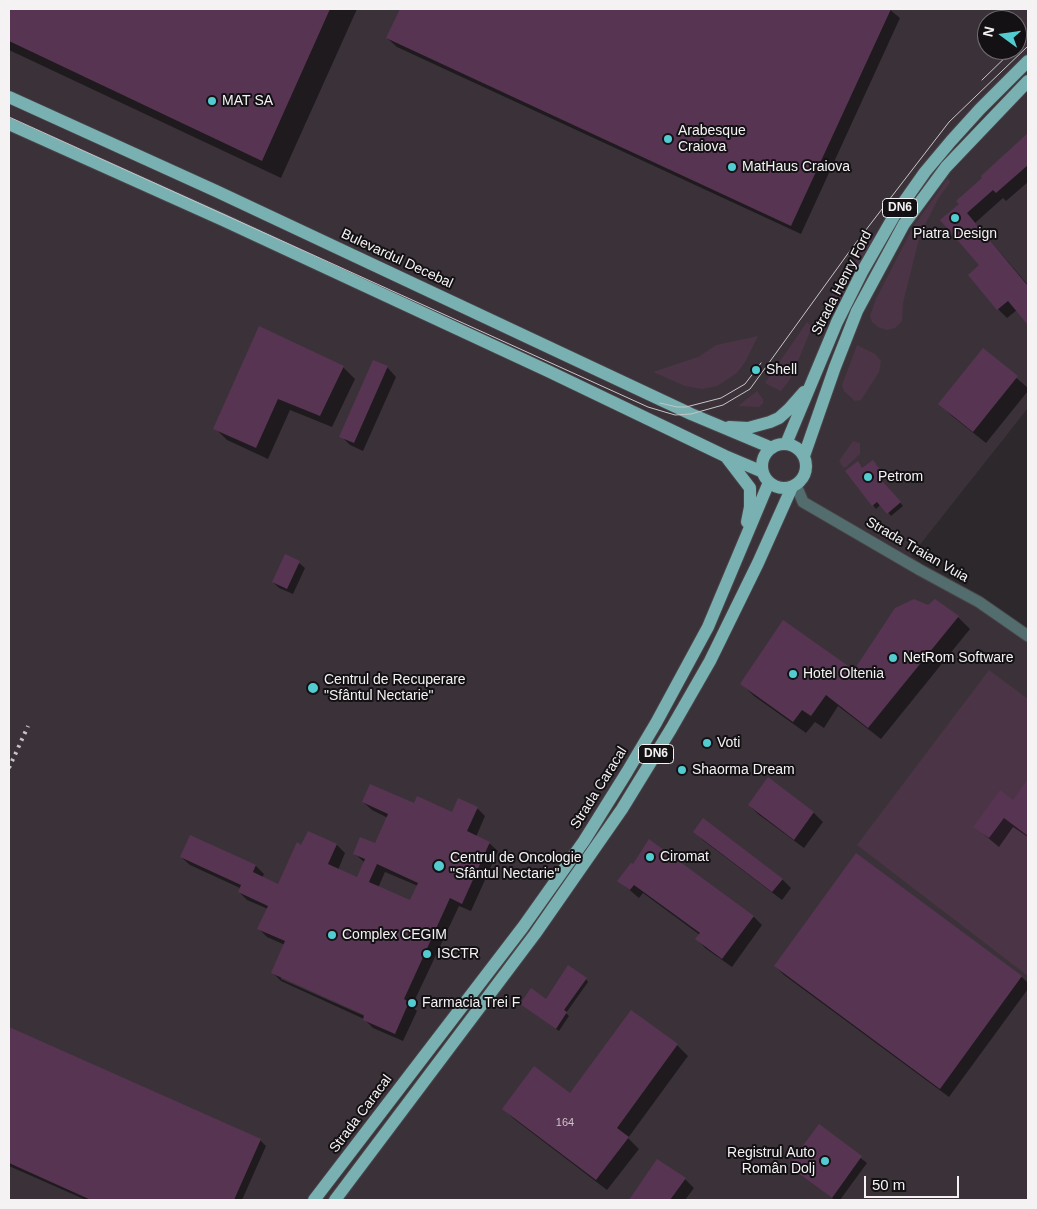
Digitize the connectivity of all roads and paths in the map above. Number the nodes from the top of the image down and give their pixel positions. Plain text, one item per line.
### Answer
1 (1028, 61) edge
2 (1028, 81) edge
3 (9, 96) edge
4 (9, 124) edge
5 (812, 382) junction
6 (720, 427) junction
7 (786, 444) junction
8 (772, 448) junction
9 (725, 456) junction
10 (804, 456) junction
11 (766, 477) junction
12 (794, 486) junction
13 (739, 553) junction
14 (1028, 636) edge
15 (314, 1200) edge
16 (335, 1200) edge

1 - 5 main road, Strada Henry Ford / DN6
2 - 10 main road, Strada Henry Ford / DN6
3 - 6 main road, Bulevardul Decebal
4 - 9 main road
5 - 6 main road
5 - 7 main road, Strada Henry Ford / DN6
6 - 8 main road, Bulevardul Decebal
7 - 8 main road
7 - 10 main road
8 - 11 main road, DN6
9 - 11 main road
9 - 13 main road
10 - 12 main road, DN6
11 - 12 main road
11 - 13 main road, Strada Caracal / DN6
12 - 14 street, Strada Traian Vuia
12 - 16 main road, Strada Caracal / DN6
13 - 15 main road, Strada Caracal / DN6

